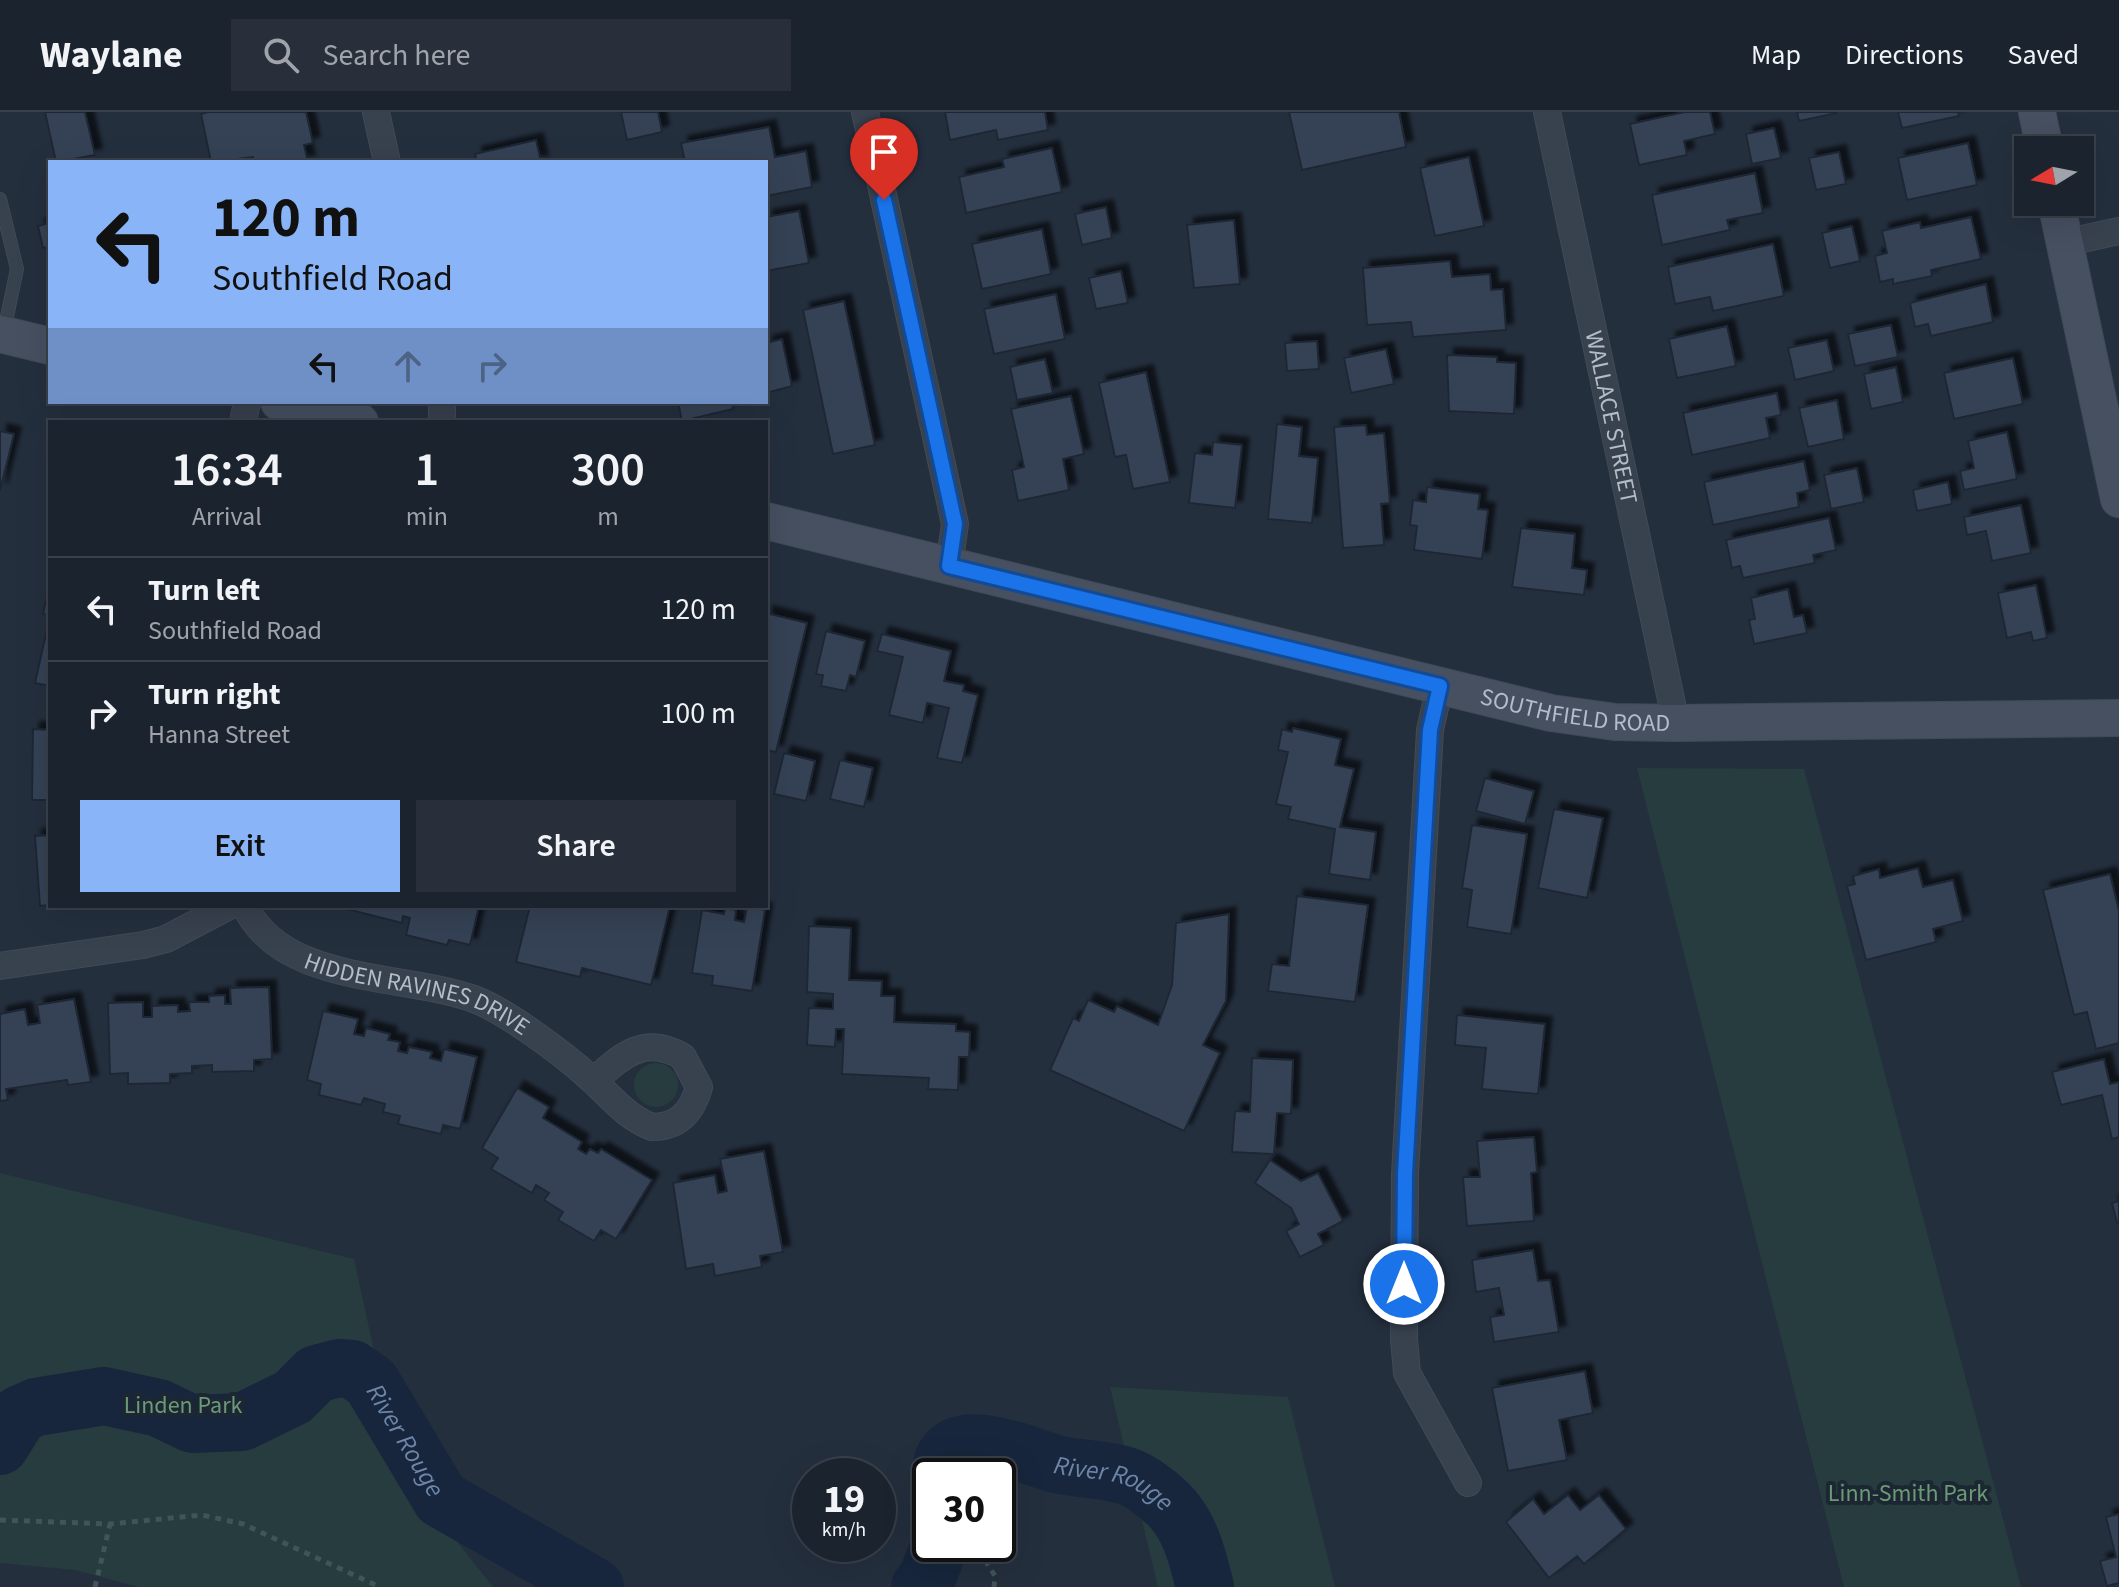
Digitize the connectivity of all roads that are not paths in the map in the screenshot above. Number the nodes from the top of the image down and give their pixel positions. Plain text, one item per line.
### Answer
1 (376, 112) edge
2 (865, 112) edge
3 (1547, 112) edge
4 (2037, 112) edge
5 (2042, 136) edge
6 (387, 160) edge
7 (0, 199) edge
8 (2059, 216) edge
9 (2119, 231) edge
10 (2064, 243) junction
11 (2, 334) edge
12 (48, 346) edge
13 (287, 404) edge
14 (352, 420) edge
15 (2119, 499) edge
16 (768, 521) edge
17 (949, 566) junction
18 (1440, 686) junction
19 (2119, 718) edge
20 (1676, 723) junction
21 (225, 908) edge
22 (246, 908) edge
23 (0, 966) edge
24 (594, 1081) dead end
25 (1468, 1483) dead end

1 - 6 street
2 - 17 street
3 - 20 street, WALLACE STREET
4 - 5 main road
7 - 11 lane
8 - 10 main road
9 - 10 street
10 - 15 main road
11 - 12 main road
13 - 14 main road
16 - 17 main road, SOUTHFIELD ROAD
17 - 18 main road, SOUTHFIELD ROAD
18 - 20 main road, SOUTHFIELD ROAD
18 - 25 street
19 - 20 main road, SOUTHFIELD ROAD
21 - 23 street
22 - 24 street, HIDDEN RAVINES DRIVE

